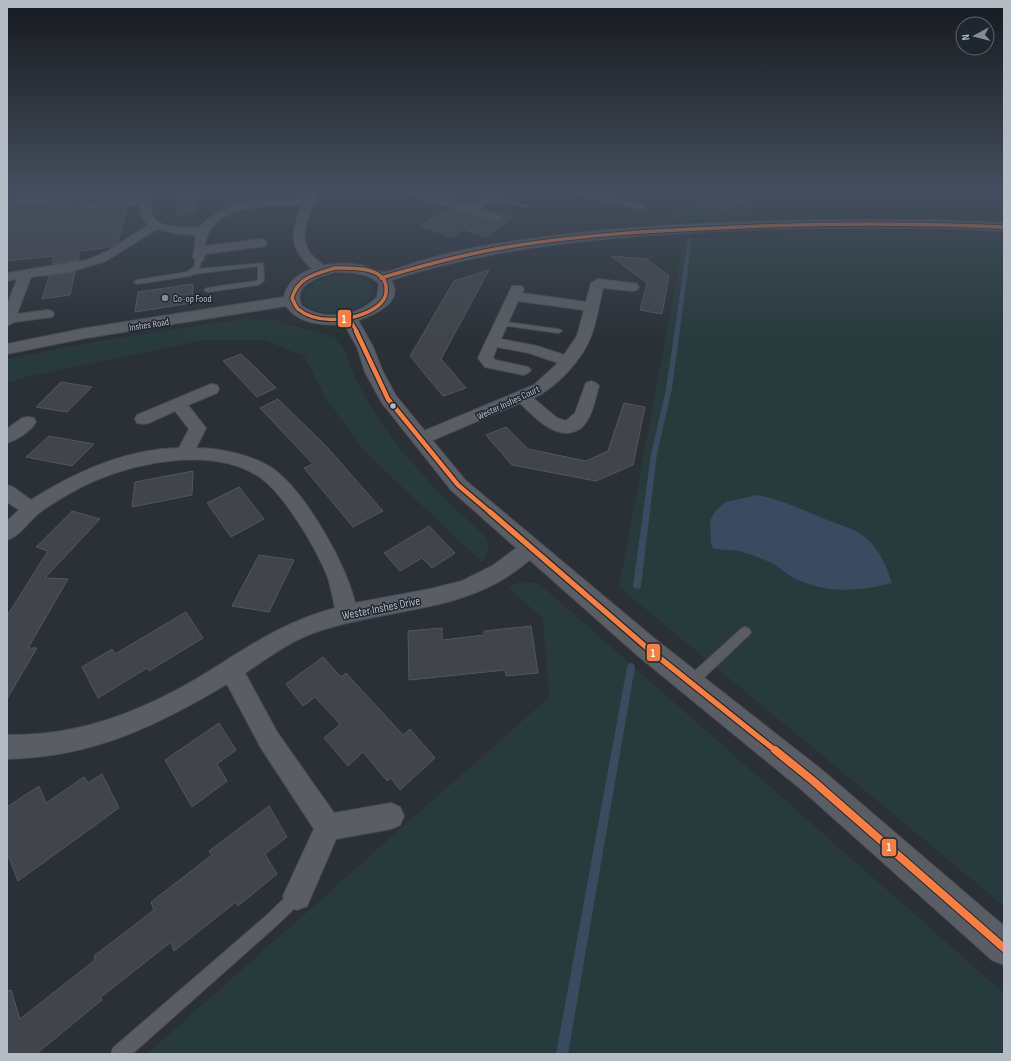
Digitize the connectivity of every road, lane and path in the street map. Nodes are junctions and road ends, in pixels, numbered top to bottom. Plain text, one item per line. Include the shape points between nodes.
1 (130, 242) edge
2 (200, 242) edge
3 (300, 242) edge
4 (546, 242) edge
5 (261, 243) dead end
6 (199, 254) junction
7 (322, 271) junction
8 (195, 272) junction
9 (26, 274) junction
10 (7, 277) edge
11 (382, 278) junction
12 (138, 282) dead end
13 (632, 287) dead end
14 (207, 290) dead end
15 (291, 301) junction
16 (590, 307) junction
17 (47, 314) dead end
18 (349, 318) junction
19 (8, 321) edge
20 (501, 323) junction
21 (558, 331) dead end
22 (492, 342) junction
23 (7, 349) edge
24 (567, 361) junction
25 (523, 370) dead end
26 (591, 386) dead end
27 (211, 388) dead end
28 (523, 397) junction
29 (178, 404) junction
30 (143, 419) dead end
31 (28, 422) dead end
32 (7, 437) edge
33 (420, 439) junction
34 (184, 454) junction
35 (7, 492) edge
36 (32, 509) junction
37 (7, 533) edge
38 (530, 548) junction
39 (347, 613) junction
40 (745, 632) dead end
41 (232, 669) junction
42 (690, 684) junction
43 (7, 747) edge
44 (391, 816) dead end
45 (328, 827) junction
46 (297, 896) joint
47 (1004, 948) edge
48 (119, 1054) edge

1 - 9 street via 96,261
2 - 6 street
3 - 7 street via 305,254
4 - 11 street via 436,260
5 - 6 street
6 - 8 lane
7 - 11 street via 362,269
7 - 15 street via 308,276 298,284 292,292
8 - 12 lane
8 - 14 lane via 261,264 261,281 258,283
9 - 10 street
9 - 19 street
11 - 18 street via 387,292 383,300 370,311
13 - 16 street, Wester Inshes Court via 598,283
15 - 18 street via 296,309 305,315 318,319
15 - 23 street, Inshes Road via 86,333
16 - 20 street via 515,292
16 - 24 street, Wester Inshes Court via 584,336
17 - 19 street
18 - 33 street via 388,400
20 - 21 lane
20 - 22 street
22 - 24 street via 532,349
22 - 25 street via 485,358 490,364
24 - 28 street, Wester Inshes Court via 560,372 540,389
26 - 28 street via 581,416 577,422 568,426 551,423
27 - 29 street
28 - 33 street, Wester Inshes Court
29 - 30 street
29 - 34 street via 198,428
31 - 32 street
33 - 38 street via 458,485
34 - 36 street via 142,459 111,468 74,483
34 - 39 street via 212,455 246,463 268,474 286,492 330,559 339,579
35 - 36 street
36 - 37 street
38 - 39 street, Wester Inshes Drive via 478,584 446,594
38 - 42 street
39 - 41 street, Wester Inshes Drive via 286,635
40 - 42 lane
41 - 43 street, Wester Inshes Drive via 160,711 121,727 74,742 26,748
41 - 45 street via 269,740
42 - 47 street via 812,780
44 - 45 street
45 - 46 street
46 - 48 lane

